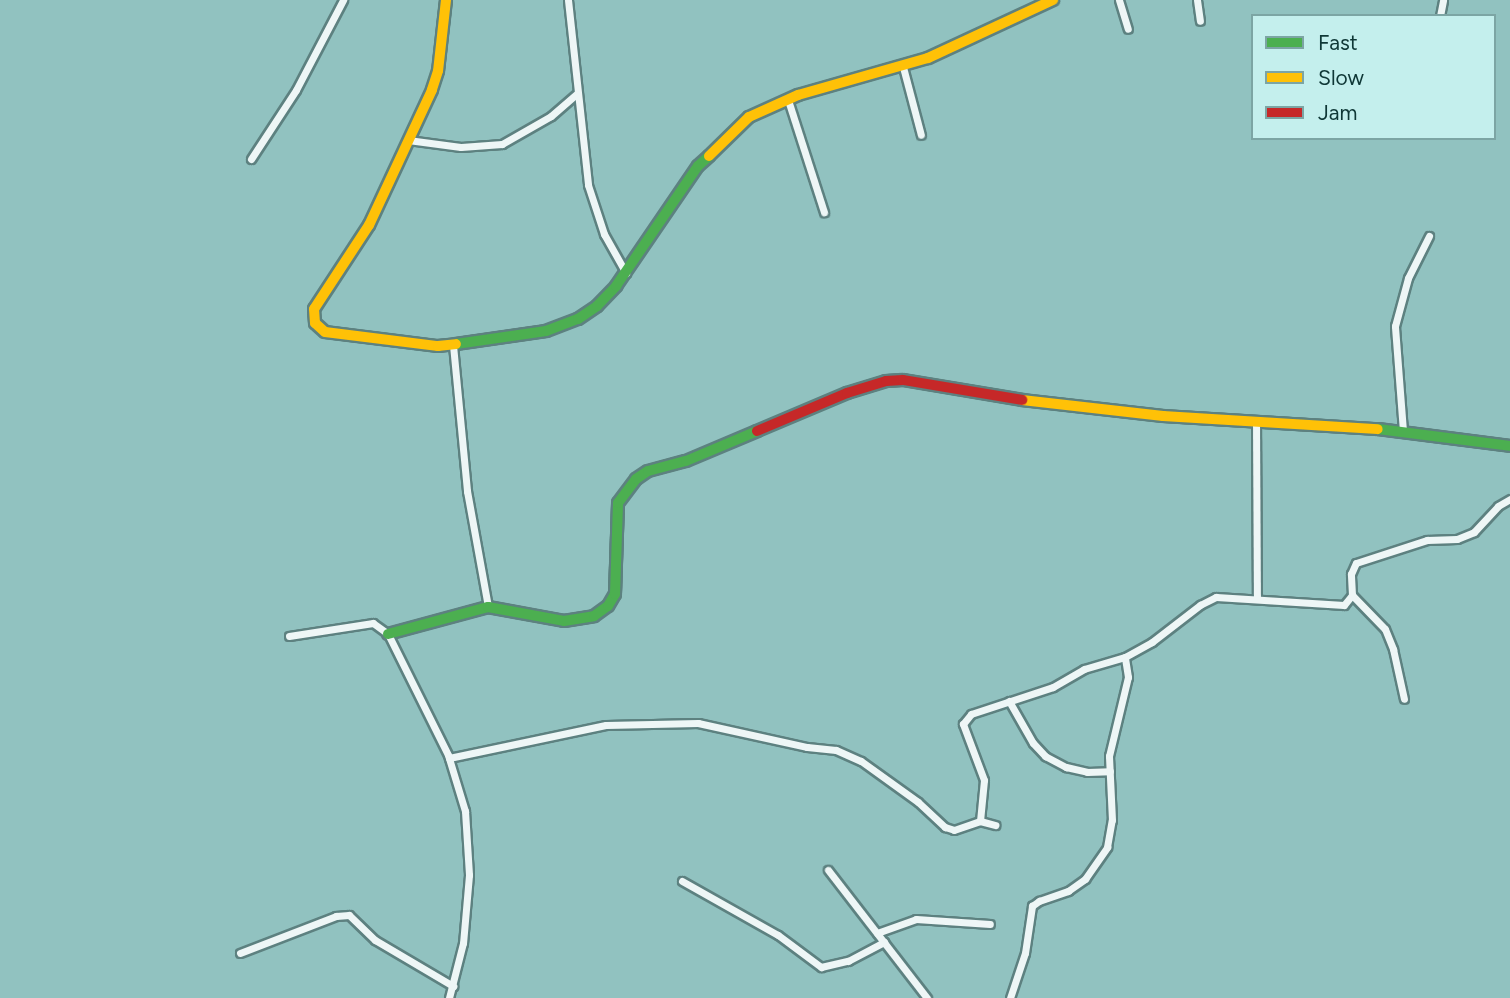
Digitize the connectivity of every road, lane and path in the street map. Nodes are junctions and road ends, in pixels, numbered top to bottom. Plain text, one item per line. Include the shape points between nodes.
1 (343, 0) edge
2 (446, 0) edge
3 (568, 0) edge
4 (1053, 0) edge
5 (1119, 0) edge
6 (1197, 0) edge
7 (1200, 21) dead end
8 (1128, 29) dead end
9 (903, 67) junction
10 (578, 93) junction
11 (788, 100) junction
12 (921, 135) dead end
13 (408, 140) junction
14 (251, 159) dead end
15 (824, 212) dead end
16 (1429, 236) dead end
17 (626, 273) junction
18 (453, 345) junction
19 (1256, 422) junction
20 (1403, 431) junction
21 (1510, 446) edge
22 (1510, 499) edge
23 (1352, 595) junction
24 (1257, 599) junction
25 (488, 607) junction
26 (388, 634) junction
27 (289, 636) dead end
28 (1125, 657) junction
29 (1404, 699) dead end
30 (1009, 701) junction
31 (449, 758) junction
32 (1110, 771) junction
33 (980, 821) junction
34 (995, 825) dead end
35 (828, 870) dead end
36 (682, 881) dead end
37 (990, 924) dead end
38 (877, 933) junction
39 (884, 942) junction
40 (240, 953) dead end
41 (453, 986) junction
42 (449, 998) edge
43 (927, 998) edge
44 (1010, 998) edge

1 - 14 street via 296,90
2 - 13 street via 436,79
3 - 10 street
4 - 9 street via 1013,22
5 - 8 street
6 - 7 street
9 - 11 street
9 - 12 street
10 - 13 street via 528,131 502,144 461,147
10 - 17 street via 588,185 604,234
11 - 15 street
11 - 17 street via 749,117 707,156
13 - 18 street via 369,225 316,305 313,318 320,330 347,336 411,345
16 - 20 street via 1408,278 1395,326
17 - 18 street via 597,306 560,327
18 - 25 street via 467,492
19 - 20 street
19 - 24 street
19 - 25 street via 1003,398 886,380 636,479 618,503 615,594 608,606 594,615 564,621
20 - 21 street
22 - 23 street via 1474,532 1457,540 1427,540 1356,563 1351,574
23 - 24 street via 1344,605 1335,606
23 - 29 street via 1385,629
24 - 28 street via 1225,596 1208,600
25 - 26 street
26 - 27 street via 373,623
26 - 31 street
28 - 30 street
28 - 32 street via 1128,677 1111,742
30 - 32 street via 1045,757 1087,772
30 - 33 street via 964,720 984,780
31 - 33 street via 606,725 698,723 836,750 861,761 946,827 954,830
31 - 41 street via 465,811 469,875 463,943
32 - 44 street via 1112,820 1107,847 1085,879 1032,906 1025,953
33 - 34 street
35 - 38 street
36 - 39 street via 778,934 821,967 848,961
37 - 38 street via 916,919
38 - 39 street
39 - 43 street
40 - 41 street via 325,919 349,915 375,940
41 - 42 street

